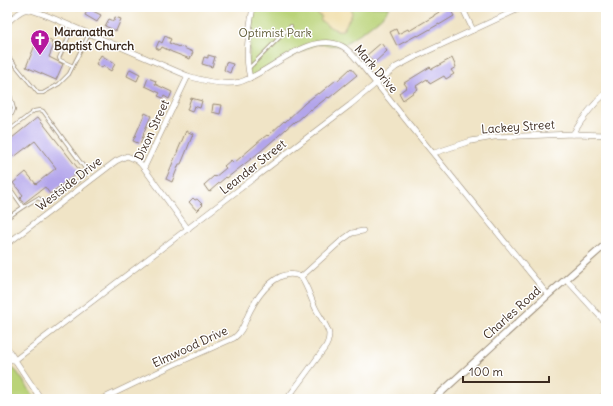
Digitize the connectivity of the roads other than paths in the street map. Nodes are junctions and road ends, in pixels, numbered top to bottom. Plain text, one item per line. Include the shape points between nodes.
1 (252, 7) edge
2 (462, 7) edge
3 (523, 7) edge
4 (7, 23) edge
5 (68, 25) junction
6 (291, 26) dead end
7 (473, 30) junction
8 (89, 34) junction
9 (7, 55) edge
10 (73, 66) junction
11 (248, 70) junction
12 (188, 76) junction
13 (250, 78) junction
14 (376, 82) junction
15 (7, 85) edge
16 (606, 94) edge
17 (7, 117) edge
18 (7, 132) edge
19 (573, 134) junction
20 (606, 135) edge
21 (434, 153) junction
22 (144, 168) junction
23 (86, 174) junction
24 (91, 180) junction
25 (7, 184) edge
26 (23, 207) junction
27 (7, 218) edge
28 (188, 229) junction
29 (363, 231) dead end
30 (7, 244) edge
31 (606, 244) edge
32 (301, 277) junction
33 (566, 279) junction
34 (548, 295) junction
35 (606, 323) edge
36 (7, 348) edge
37 (7, 358) edge
38 (16, 360) junction
39 (606, 393) edge
40 (41, 399) edge
41 (102, 399) edge
42 (287, 399) edge
43 (434, 399) edge
44 (600, 399) edge

1 - 11 street
2 - 7 street
3 - 7 street, Leander Street
4 - 5 street, Mark Drive via 19,12 29,9
5 - 8 street, Mark Drive
5 - 10 lane via 66,30 69,36 59,58
6 - 11 lane
7 - 14 street, Leander Street via 396,67
8 - 10 lane
8 - 12 street, Mark Drive
9 - 10 lane via 38,93 43,93 58,84 69,74
11 - 13 street
12 - 13 street, Mark Drive via 232,83
12 - 22 street, Dixon Street
13 - 14 street, Mark Drive via 296,52 316,44 330,43 342,46 350,52
14 - 21 street, Mark Drive
14 - 28 street, Leander Street via 350,105
15 - 17 lane via 14,109
16 - 19 street via 590,109
18 - 23 lane via 34,111 43,111 84,166
19 - 20 street, Lackey Street
19 - 21 street, Lackey Street via 481,139
21 - 34 street, Mark Drive
22 - 24 street, Westside Drive via 136,159 127,156 116,160
22 - 28 street, Dixon Street
23 - 24 lane
23 - 26 lane via 53,200 45,203 38,198
24 - 30 street, Westside Drive
25 - 26 lane
26 - 27 lane
28 - 38 street, Leander Street
29 - 32 street via 352,233 341,240
31 - 33 street, Charles Road
32 - 41 street, Elmwood Drive via 289,274 267,286 257,298 241,332 234,338
32 - 42 street via 329,337 324,349
33 - 34 street, Charles Road
33 - 35 street
34 - 43 street, Charles Road
36 - 38 street
37 - 38 street
38 - 40 street
39 - 44 street

